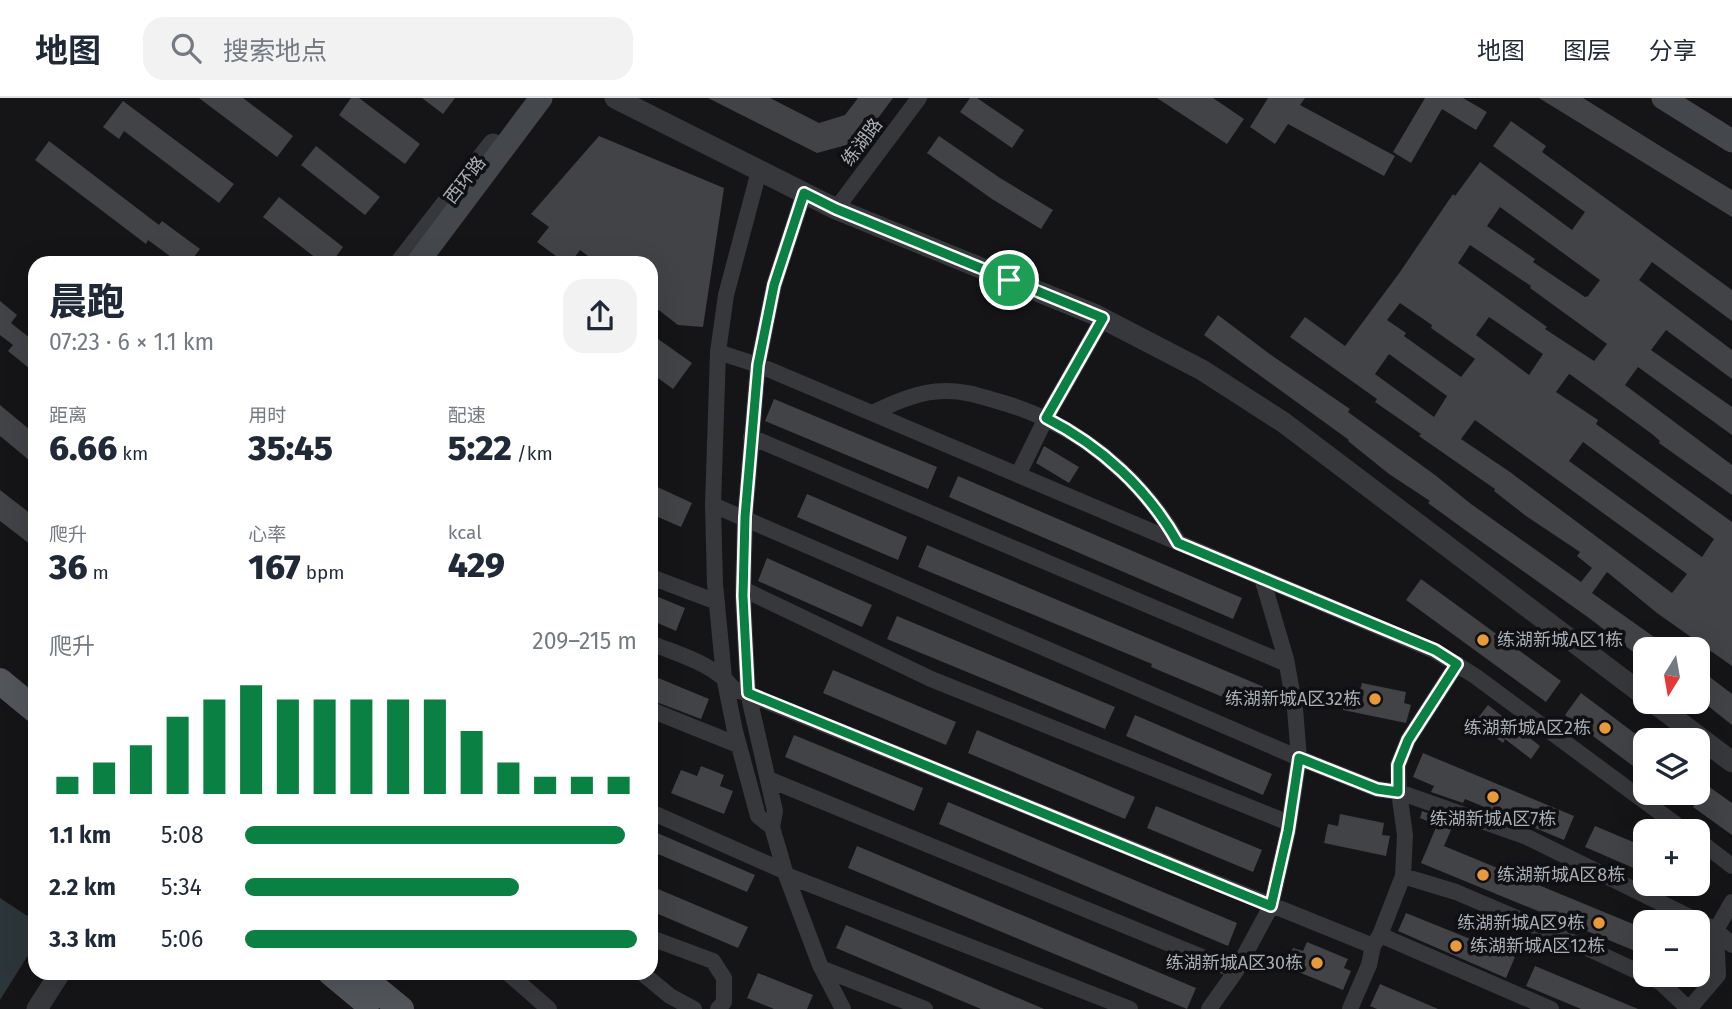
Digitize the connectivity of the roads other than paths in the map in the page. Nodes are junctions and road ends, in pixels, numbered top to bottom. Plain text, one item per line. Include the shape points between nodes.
1 (528, 98) edge
2 (541, 98) edge
3 (615, 98) edge
4 (919, 98) edge
5 (1663, 98) edge
6 (1732, 141) edge
7 (759, 171) junction
8 (804, 193) junction
9 (836, 209) junction
10 (406, 256) edge
11 (422, 256) edge
12 (1103, 318) junction
13 (718, 352) junction
14 (758, 365) junction
15 (872, 413) junction
16 (1046, 418) junction
17 (751, 438) junction
18 (1018, 475) junction
19 (713, 505) junction
20 (745, 517) junction
21 (1178, 543) junction
22 (1262, 578) junction
23 (658, 580) edge
24 (715, 584) junction
25 (743, 592) junction
26 (717, 602) junction
27 (658, 646) edge
28 (1287, 664) junction
29 (1457, 664) junction
30 (724, 677) junction
31 (0, 681) edge
32 (1633, 687) edge
33 (748, 693) junction
34 (0, 701) edge
35 (28, 704) edge
36 (658, 713) edge
37 (1669, 714) edge
38 (28, 724) edge
39 (738, 745) junction
40 (1299, 758) junction
41 (1732, 762) edge
42 (768, 779) junction
43 (1398, 792) junction
44 (658, 815) edge
45 (1669, 819) edge
46 (1289, 823) junction
47 (772, 827) junction
48 (1710, 849) edge
49 (1732, 866) edge
50 (785, 873) junction
51 (1403, 876) junction
52 (1732, 902) edge
53 (1271, 906) junction
54 (1716, 930) junction
55 (658, 940) edge
56 (1376, 941) junction
57 (1732, 945) edge
58 (822, 970) junction
59 (1236, 971) junction
60 (56, 980) edge
61 (340, 980) edge
62 (366, 980) edge
63 (516, 980) edge
64 (651, 980) edge
65 (37, 1009) edge
66 (375, 1009) edge
67 (401, 1009) edge
68 (549, 1009) edge
69 (694, 1009) edge
70 (718, 1009) edge
71 (843, 1009) edge
72 (925, 1009) edge
73 (1130, 1009) edge
74 (1209, 1009) edge
75 (1350, 1009) edge
76 (1551, 1009) edge
77 (1689, 1009) edge

1 - 10 street, 西环路
2 - 11 main road, 西环路
3 - 7 street
4 - 9 street, 练湖路
5 - 6 main road
7 - 8 street
7 - 13 street via 727,284
8 - 9 street
8 - 14 street via 774,285
9 - 12 street
12 - 16 street
12 - 32 street via 1202,370 1283,422
13 - 14 street
13 - 19 street
14 - 15 street
14 - 17 street
15 - 16 street via 896,401 945,391 993,400
15 - 18 street
16 - 18 street
16 - 21 street via 1124,471
17 - 20 street
17 - 28 street
18 - 21 street
19 - 20 street
19 - 24 street
20 - 25 street
20 - 40 street
21 - 22 street
22 - 28 street
22 - 29 street via 1435,650
23 - 26 street
24 - 25 street
24 - 26 street
25 - 33 street
25 - 46 street via 931,679
26 - 30 street
27 - 30 street
28 - 40 street
29 - 43 street via 1408,740 1398,765
29 - 45 street
30 - 33 street via 733,688
30 - 39 street
31 - 35 main road
33 - 42 street
33 - 53 street
34 - 38 main road
36 - 39 street
37 - 41 street
39 - 47 street via 758,816
40 - 43 street via 1377,789
40 - 46 street
42 - 47 street via 775,811
42 - 59 street
43 - 51 street via 1405,835
43 - 54 street via 1527,838
44 - 50 street
46 - 53 street
47 - 50 street
48 - 49 street
50 - 58 street
50 - 73 street
51 - 56 street
51 - 77 street via 1456,892 1598,953 1660,982
52 - 54 street
53 - 56 street
53 - 59 street
54 - 57 street
54 - 77 street via 1718,975
55 - 70 street via 713,961 724,978 724,1002
56 - 75 street
56 - 76 street
58 - 71 street
58 - 72 street
59 - 74 street
60 - 65 street
61 - 66 main road
62 - 67 main road
63 - 68 street
64 - 69 street

